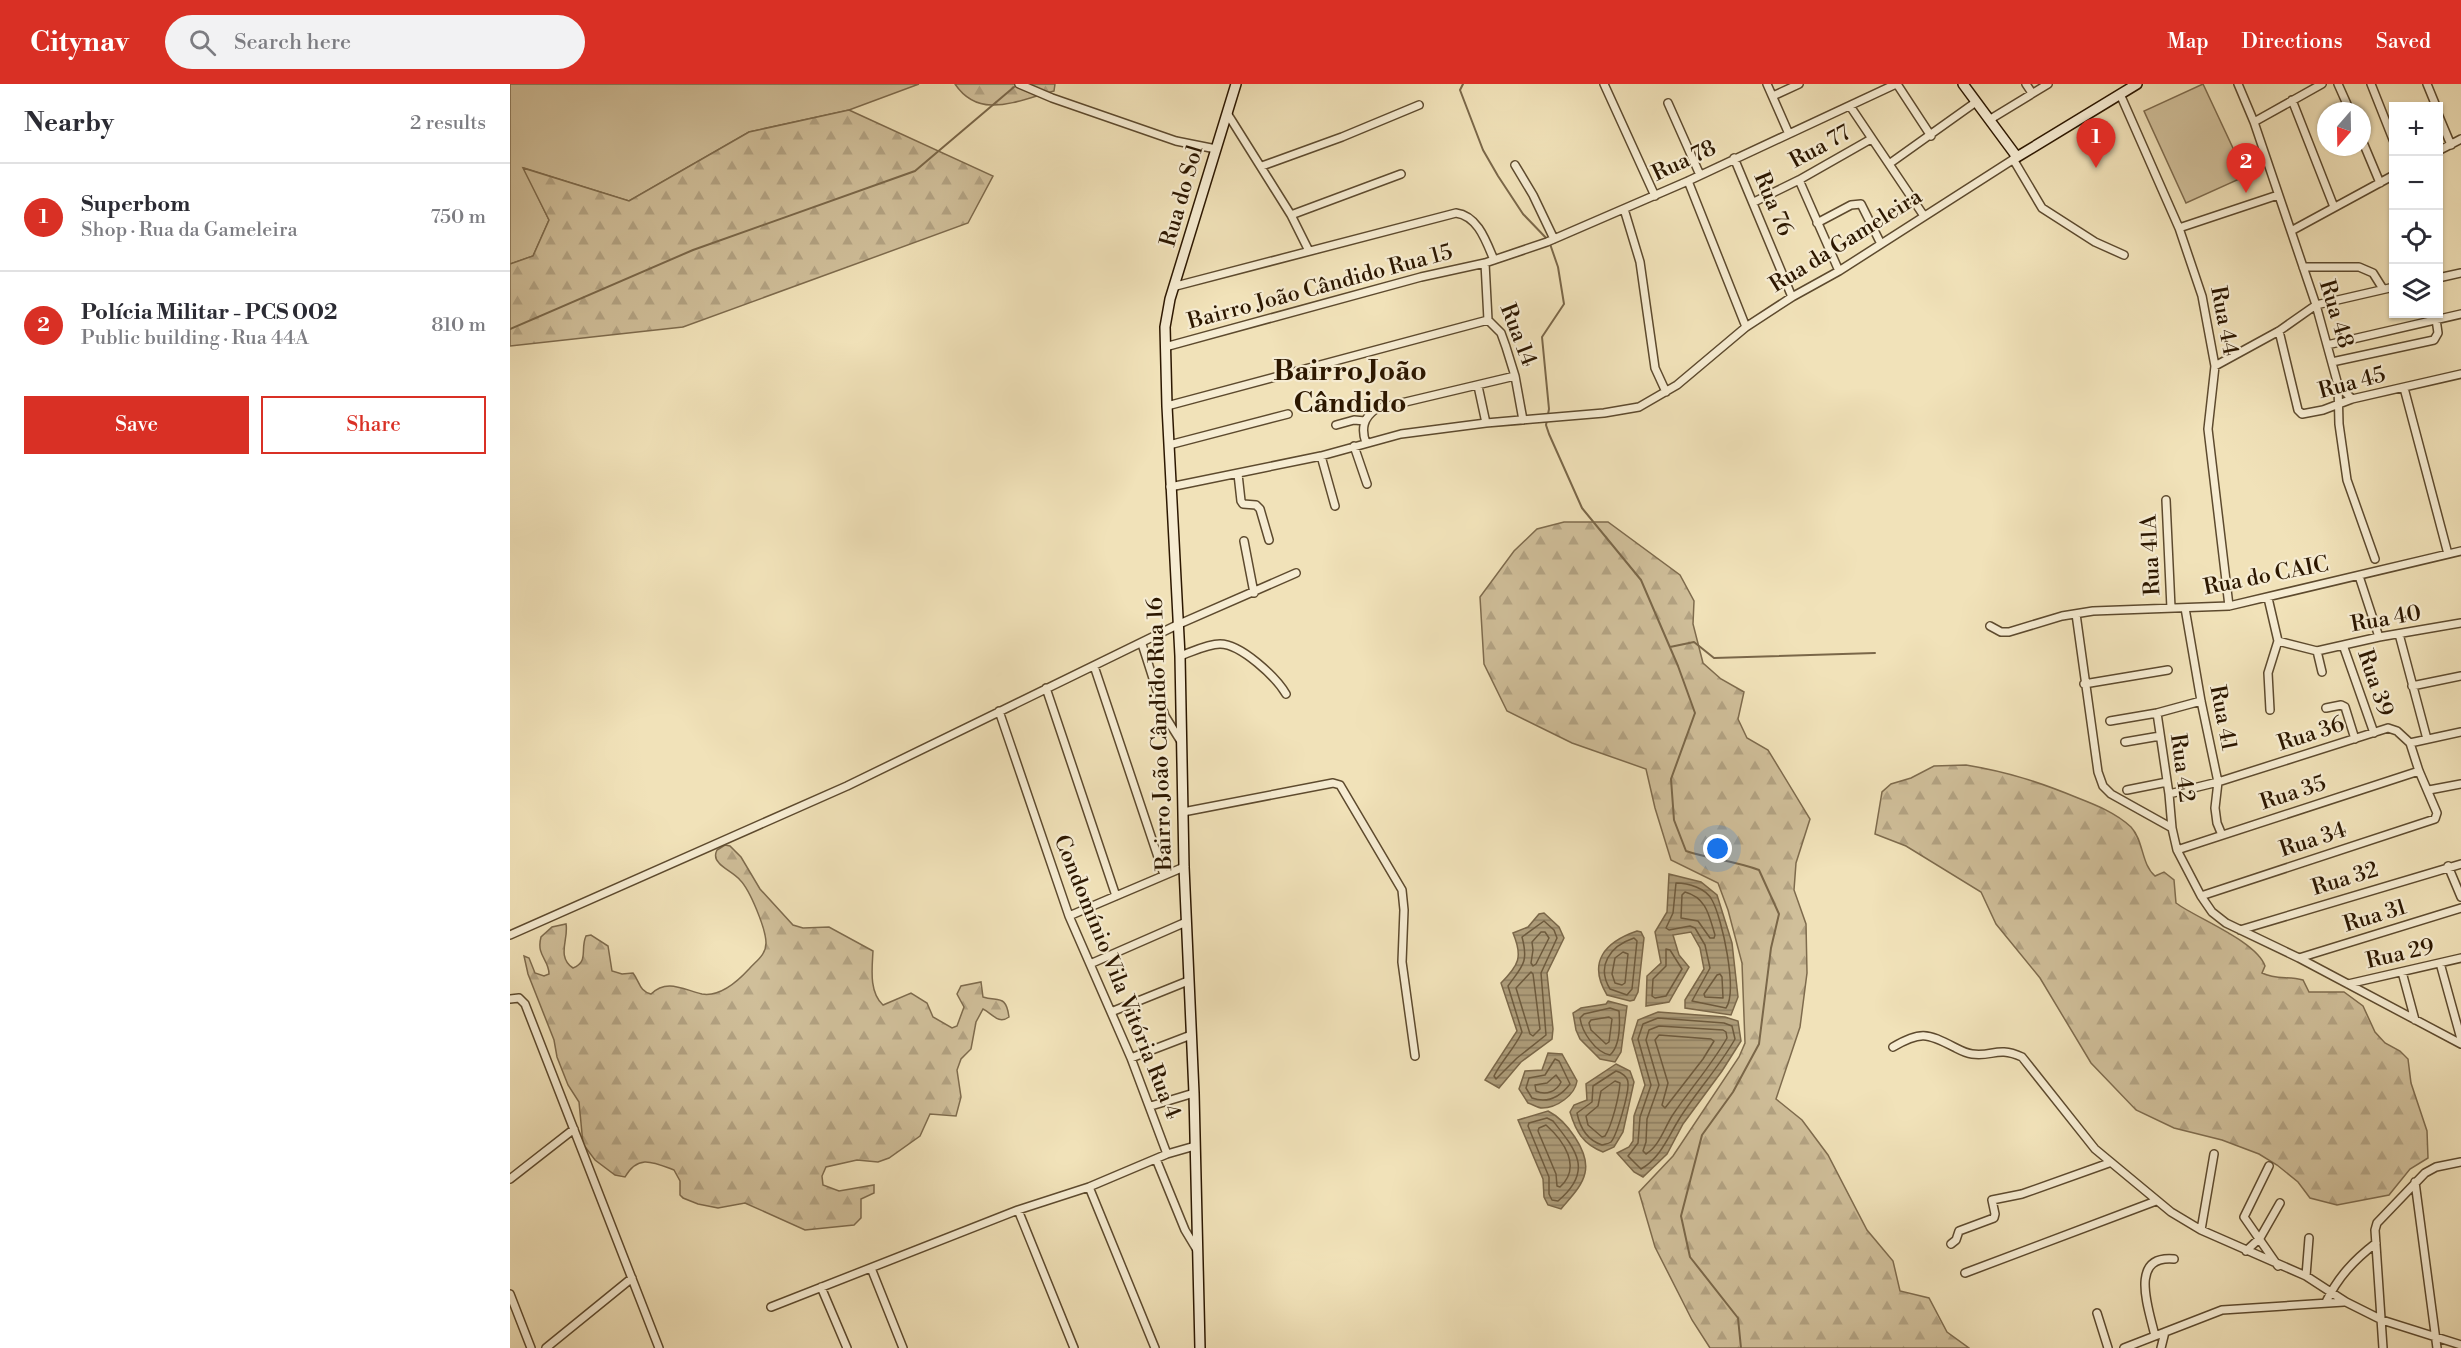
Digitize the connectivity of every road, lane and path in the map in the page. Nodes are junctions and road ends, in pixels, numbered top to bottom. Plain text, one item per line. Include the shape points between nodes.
1 (1019, 84) edge
2 (1236, 84) edge
3 (1604, 84) edge
4 (1767, 84) edge
5 (1799, 84) edge
6 (1896, 84) edge
7 (1963, 84) edge
8 (2026, 84) edge
9 (2048, 84) edge
10 (2137, 84) edge
11 (2238, 84) edge
12 (2322, 84) edge
13 (2338, 84) edge
14 (2371, 84) edge
15 (2427, 84) edge
16 (2032, 93) junction
17 (2120, 94) junction
18 (1773, 96) junction
19 (2292, 100) junction
20 (1976, 102) junction
21 (2346, 102) edge
22 (2434, 102) edge
23 (1668, 103) dead end
24 (1419, 105) dead end
25 (1850, 106) junction
26 (1227, 113) junction
27 (1989, 120) junction
28 (2254, 122) junction
29 (2443, 124) edge
30 (2389, 129) edge
31 (1789, 134) junction
32 (1931, 136) junction
33 (1871, 139) junction
34 (2461, 139) edge
35 (2451, 145) junction
36 (1216, 149) junction
37 (2443, 149) edge
38 (2369, 156) edge
39 (1734, 158) junction
40 (2015, 158) junction
41 (1890, 164) junction
42 (1515, 165) dead end
43 (1262, 166) junction
44 (1401, 174) dead end
45 (1700, 175) junction
46 (2389, 178) edge
47 (1799, 180) junction
48 (1688, 181) junction
49 (2380, 183) junction
50 (1655, 195) junction
51 (2278, 195) junction
52 (1754, 202) junction
53 (2334, 207) junction
54 (1624, 209) junction
55 (1291, 215) junction
56 (1924, 216) junction
57 (1817, 223) junction
58 (2179, 228) junction
59 (2291, 231) junction
60 (1554, 239) junction
61 (1881, 244) junction
62 (1309, 251) junction
63 (2124, 255) dead end
64 (1494, 260) junction
65 (1485, 263) junction
66 (2303, 267) junction
67 (1839, 271) junction
68 (2461, 273) edge
69 (2443, 277) edge
70 (1176, 286) junction
71 (2389, 288) edge
72 (2383, 289) junction
73 (1792, 297) junction
74 (2316, 305) junction
75 (2461, 314) edge
76 (2436, 319) junction
77 (1166, 320) joint
78 (1488, 320) junction
79 (1746, 327) junction
80 (2279, 331) junction
81 (2327, 345) junction
82 (1166, 347) junction
83 (2332, 362) junction
84 (2215, 366) junction
85 (2461, 374) edge
86 (1515, 376) junction
87 (2338, 385) junction
88 (1478, 386) junction
89 (2403, 388) junction
90 (1666, 392) junction
91 (2352, 399) junction
92 (2338, 405) junction
93 (1167, 406) junction
94 (1288, 414) dead end
95 (1523, 420) junction
96 (1365, 421) junction
97 (1486, 423) junction
98 (1336, 425) dead end
99 (1366, 443) junction
100 (1169, 445) junction
101 (1354, 446) junction
102 (1321, 456) junction
103 (1238, 474) junction
104 (1367, 484) dead end
105 (1170, 487) junction
106 (2166, 500) dead end
107 (1335, 506) dead end
108 (1269, 540) dead end
109 (1245, 541) dead end
110 (2461, 551) edge
111 (2448, 554) junction
112 (2375, 560) dead end
113 (1296, 573) dead end
114 (2359, 576) junction
115 (1254, 592) junction
116 (2268, 598) junction
117 (2229, 606) junction
118 (2171, 608) junction
119 (2185, 608) junction
120 (2076, 614) junction
121 (2461, 623) edge
122 (1177, 625) junction
123 (1990, 626) dead end
124 (2399, 634) junction
125 (2379, 637) junction
126 (2278, 641) junction
127 (1142, 644) junction
128 (2343, 645) junction
129 (2317, 651) junction
130 (1180, 656) junction
131 (1094, 666) junction
132 (2168, 670) dead end
133 (2322, 672) dead end
134 (2461, 676) edge
135 (2084, 684) junction
136 (2412, 686) junction
137 (1046, 688) junction
138 (1286, 694) dead end
139 (2201, 701) junction
140 (2326, 708) dead end
141 (2270, 710) dead end
142 (999, 711) junction
143 (2157, 713) junction
144 (2110, 721) dead end
145 (2461, 732) edge
146 (2374, 733) junction
147 (2160, 735) junction
148 (2355, 739) junction
149 (2427, 739) junction
150 (1180, 740) junction
151 (2126, 742) dead end
152 (2410, 743) junction
153 (2419, 771) junction
154 (2167, 782) junction
155 (2218, 782) junction
156 (2461, 784) edge
157 (2127, 790) dead end
158 (2429, 790) junction
159 (2169, 794) junction
160 (1183, 812) junction
161 (2172, 828) junction
162 (2222, 835) junction
163 (2177, 850) junction
164 (2461, 864) edge
165 (2448, 866) junction
166 (1184, 867) junction
167 (1164, 875) junction
168 (1116, 896) junction
169 (2201, 896) junction
170 (2461, 897) edge
171 (2461, 908) edge
172 (1069, 916) junction
173 (1186, 922) junction
174 (2240, 930) junction
175 (510, 934) edge
176 (2299, 958) junction
177 (2461, 958) edge
178 (2440, 963) junction
179 (1090, 964) junction
180 (2402, 972) junction
181 (1188, 981) junction
182 (2348, 984) junction
183 (510, 999) edge
184 (2461, 1007) edge
185 (2453, 1009) junction
186 (1111, 1012) junction
187 (2415, 1020) junction
188 (1191, 1035) junction
189 (2461, 1039) edge
190 (2461, 1044) edge
191 (1893, 1047) dead end
192 (1415, 1056) dead end
193 (1131, 1058) junction
194 (1194, 1093) junction
195 (1151, 1106) junction
196 (574, 1129) junction
197 (1195, 1146) junction
198 (1167, 1154) junction
199 (2214, 1154) dead end
200 (1156, 1158) junction
201 (2109, 1162) junction
202 (2461, 1162) edge
203 (2268, 1166) dead end
204 (510, 1179) edge
205 (2415, 1182) junction
206 (1089, 1187) junction
207 (2156, 1201) junction
208 (2280, 1203) dead end
209 (1018, 1210) junction
210 (2201, 1230) junction
211 (2260, 1238) junction
212 (2309, 1238) dead end
213 (2376, 1243) junction
214 (1951, 1244) dead end
215 (1197, 1250) junction
216 (2246, 1251) junction
217 (2174, 1259) dead end
218 (2278, 1266) junction
219 (871, 1268) junction
220 (1965, 1274) dead end
221 (2306, 1276) junction
222 (632, 1278) junction
223 (821, 1287) junction
224 (2331, 1292) junction
225 (510, 1294) edge
226 (2326, 1302) junction
227 (2346, 1302) junction
228 (771, 1307) dead end
229 (2097, 1313) dead end
230 (2382, 1320) junction
231 (2165, 1332) junction
232 (2155, 1336) junction
233 (2436, 1338) junction
234 (2461, 1345) edge
235 (531, 1348) edge
236 (546, 1348) edge
237 (658, 1348) edge
238 (847, 1348) edge
239 (903, 1348) edge
240 (1074, 1348) edge
241 (1155, 1348) edge
242 (1200, 1348) edge
243 (2109, 1348) edge
244 (2124, 1348) edge
245 (2161, 1348) edge
246 (2382, 1348) edge
247 (2437, 1348) edge

1 - 36 street via 1176,141
2 - 26 street, Rua do Sol
3 - 50 street
4 - 18 street
5 - 18 street
6 - 25 street, Rua 78
6 - 32 street
7 - 20 street
8 - 16 street
9 - 16 street
10 - 17 street, Rua da Gameleira
11 - 28 street, Rua 48
12 - 19 street
13 - 21 street
14 - 30 street
15 - 22 street
16 - 27 street
17 - 40 street, Rua da Gameleira
17 - 58 street, Rua 44
18 - 31 street
19 - 28 street
19 - 53 street
20 - 27 street
20 - 32 street
23 - 45 street
24 - 43 street
25 - 31 street, Rua 78
25 - 33 street
26 - 36 street, Rua do Sol
26 - 43 street
27 - 40 street
28 - 51 street, Rua 48
29 - 35 street
31 - 39 street, Rua 78
32 - 41 street
33 - 41 street
33 - 47 street, Rua 77
34 - 35 street
35 - 37 street
36 - 70 street, Rua do Sol
38 - 49 street
39 - 45 street, Rua 78
39 - 52 street, Rua 76
40 - 56 street, Rua da Gameleira
40 - 63 street via 2042,208 2095,242
41 - 56 street
42 - 60 street
43 - 55 street
44 - 55 street
45 - 48 street, Rua 78
46 - 49 street
47 - 52 street, Rua 77
47 - 57 street
48 - 50 street, Rua 78
48 - 79 street
49 - 53 street
50 - 54 street, Rua 78
51 - 58 street
51 - 59 street, Rua 48
52 - 73 street, Rua 76
53 - 59 street
54 - 60 street, Rua 78
54 - 90 street via 1640,262 1655,368
55 - 62 street
56 - 61 street, Rua da Gameleira
57 - 61 street via 1856,204 1864,206
57 - 67 street
58 - 84 street, Rua 44 via 2202,296
59 - 66 street, Rua 48
60 - 64 street, Rua 78
61 - 67 street, Rua da Gameleira
62 - 64 street via 1456,213 1474,222
62 - 70 street
64 - 65 street, Rua 78
65 - 78 street, Rua 14
65 - 82 street, Bairro João Cândido Rua 15
66 - 72 street via 2359,267 2373,273
66 - 74 street, Rua 48
67 - 73 street, Rua da Gameleira
68 - 69 street
70 - 77 street, Rua do Sol
71 - 72 street
72 - 74 street
73 - 79 street, Rua da Gameleira
74 - 80 street
74 - 81 street, Rua 48
75 - 76 street
76 - 81 street
76 - 83 street via 2438,333 2434,340
77 - 82 street, Bairro João Cândido Rua 16
78 - 86 street, Rua 14 via 1501,333
78 - 93 street
79 - 90 street, Rua da Gameleira
80 - 84 street
80 - 92 street, Rua 45 via 2300,413
81 - 83 street, Rua 48
82 - 93 street, Bairro João Cândido Rua 16
83 - 87 street, Rua 48
84 - 117 street, Rua 44 via 2208,429
85 - 89 street, Rua 45
86 - 88 street
86 - 95 street, Rua 14
87 - 91 street
87 - 92 street, Rua 48
88 - 96 street via 1388,405 1376,409
88 - 97 street
89 - 91 street, Rua 45
89 - 111 street
90 - 95 street, Rua da Gameleira via 1631,410
91 - 92 street, Rua 45
92 - 112 street, Rua 48 via 2348,480
93 - 100 street, Bairro João Cândido Rua 16
94 - 100 street
95 - 97 street, Rua da Gameleira
96 - 98 street
96 - 99 street
97 - 99 street, Rua da Gameleira via 1401,434
99 - 101 street, Rua da Gameleira
100 - 105 street, Bairro João Cândido Rua 16
101 - 102 street, Rua da Gameleira
101 - 104 street
102 - 103 street, Rua da Gameleira
102 - 107 street
103 - 105 street, Rua da Gameleira
103 - 108 street via 1241,501 1260,509
105 - 122 street, Bairro João Cândido Rua 16
106 - 118 street, Rua 41A
109 - 115 street
110 - 111 street, Rua do CAIC
111 - 114 street, Rua do CAIC
113 - 115 street
114 - 116 street, Rua do CAIC
114 - 125 street
115 - 122 street
116 - 117 street, Rua do CAIC
116 - 126 street
117 - 119 street, Rua do CAIC
118 - 119 street, Rua do CAIC
118 - 120 street, Rua do CAIC
119 - 139 street, Rua 41
120 - 123 street via 2009,632
120 - 135 street
121 - 124 street, Rua 40
122 - 127 street
122 - 130 street, Bairro João Cândido Rua 16
124 - 125 street, Rua 40
124 - 136 street
125 - 128 street, Rua 40
126 - 129 street, Rua 40
126 - 141 street via 2268,674
127 - 131 street
127 - 150 street via 1165,716
128 - 129 street, Rua 40
128 - 146 street, Rua 39
129 - 133 street
130 - 138 street via 1217,644 1228,645 1271,673
130 - 150 street, Bairro João Cândido Rua 16
131 - 137 street
131 - 167 street
132 - 135 street
134 - 136 street
135 - 161 street via 2103,786
136 - 149 street
137 - 142 street
137 - 168 street
139 - 143 street
139 - 155 street, Rua 41
140 - 148 street via 2345,707
142 - 172 street, Condomínio Vila Vitória Rua 4
142 - 175 street via 847,786
143 - 144 street
143 - 147 street, Rua 42
145 - 149 street
146 - 148 street, Rua 36
146 - 152 street, Rua 36 via 2393,729
147 - 151 street
147 - 154 street, Rua 42
148 - 155 street, Rua 36
149 - 152 street
150 - 160 street, Bairro João Cândido Rua 16
152 - 153 street
153 - 158 street
153 - 162 street, Rua 35
154 - 157 street
154 - 159 street, Rua 42
155 - 159 street, Rua 36
155 - 162 street, Rua 41 via 2215,808
156 - 158 street
158 - 169 street, Rua 34 via 2438,813 2435,819
159 - 161 street, Rua 42
160 - 166 street, Bairro João Cândido Rua 16
160 - 192 street via 1333,783 1340,785 1402,890 1402,962
161 - 163 street, Rua 42
162 - 163 street, Rua 35
163 - 169 street, Rua 42
164 - 165 street, Rua 32
165 - 170 street
165 - 174 street, Rua 32
166 - 167 street
166 - 173 street, Bairro João Cândido Rua 16
167 - 168 street
168 - 172 street
169 - 174 street, Rua 42 via 2212,912
171 - 176 street, Rua 31
172 - 179 street, Condomínio Vila Vitória Rua 4
173 - 179 street
173 - 181 street, Bairro João Cândido Rua 16
174 - 176 street, Rua 42
176 - 182 street, Rua 42
177 - 178 street, Rua 29
178 - 180 street, Rua 29
178 - 185 street
179 - 186 street, Condomínio Vila Vitória Rua 4
180 - 182 street, Rua 29
180 - 187 street
181 - 186 street
181 - 188 street, Bairro João Cândido Rua 16
182 - 187 street, Rua 42
183 - 196 street via 519,998 525,1004
184 - 185 street
185 - 189 street
186 - 193 street, Condomínio Vila Vitória Rua 4
187 - 190 street, Rua 42
188 - 193 street
188 - 194 street, Bairro João Cândido Rua 16
191 - 201 street via 1920,1035 1932,1036 1967,1054 2008,1050 2022,1057
193 - 195 street, Condomínio Vila Vitória Rua 4
194 - 195 street
194 - 197 street, Bairro João Cândido Rua 16
195 - 198 street, Condomínio Vila Vitória Rua 4
196 - 204 street
196 - 222 street
197 - 198 street
197 - 215 street, Bairro João Cândido Rua 16
198 - 200 street
199 - 210 street
200 - 206 street
200 - 215 street
201 - 207 street
201 - 214 street via 2022,1194 1992,1200 1994,1218 1959,1231
202 - 205 street via 2436,1167
203 - 211 street via 2244,1217
205 - 213 street via 2377,1223
205 - 233 street
206 - 209 street
206 - 241 street
207 - 210 street
207 - 220 street
208 - 211 street
209 - 219 street
209 - 240 street
210 - 216 street
211 - 216 street
211 - 218 street
212 - 221 street
213 - 224 street via 2349,1266
213 - 230 street
215 - 242 street, Bairro João Cândido Rua 16
216 - 218 street
217 - 232 street via 2152,1262 2147,1271 2144,1287
218 - 221 street
219 - 223 street
219 - 239 street
221 - 224 street
222 - 236 street
222 - 237 street
223 - 228 street
223 - 238 street
224 - 226 street
224 - 227 street
225 - 235 street
226 - 227 street
226 - 231 street via 2222,1310
227 - 230 street
229 - 243 street
230 - 233 street
230 - 246 street
231 - 232 street
231 - 245 street
232 - 244 street
233 - 234 street
233 - 247 street

